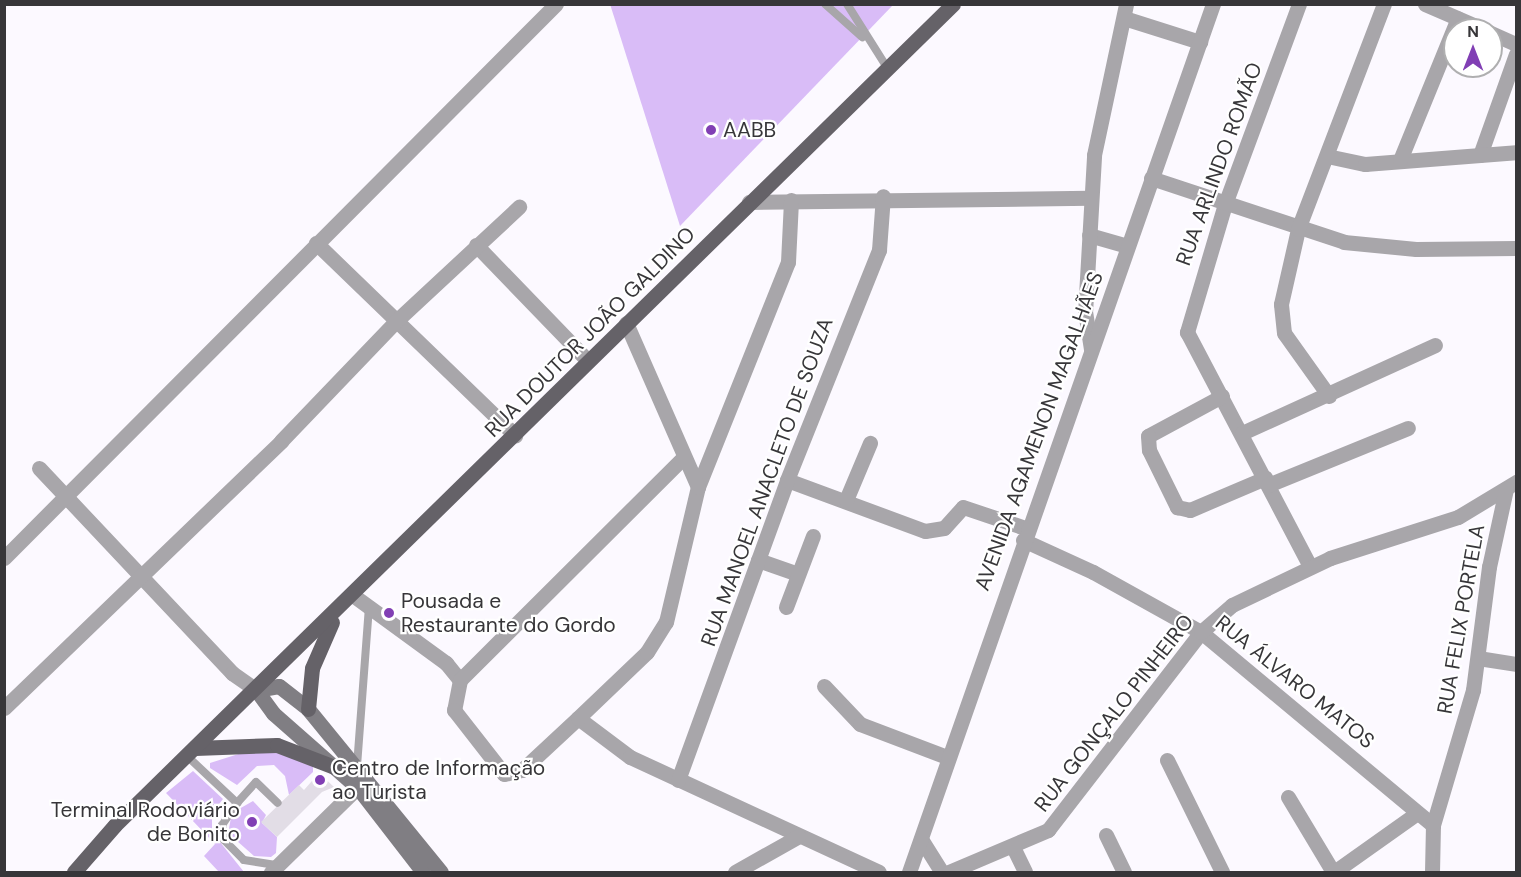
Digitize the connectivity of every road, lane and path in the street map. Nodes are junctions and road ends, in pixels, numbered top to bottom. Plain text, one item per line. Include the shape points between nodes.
1 (556, 4) edge
2 (825, 4) edge
3 (847, 4) edge
4 (953, 4) edge
5 (1213, 4) edge
6 (1299, 4) edge
7 (1384, 4) edge
8 (1425, 4) edge
9 (1125, 11) edge
10 (1458, 18) edge
11 (863, 38) junction
12 (1200, 42) junction
13 (1516, 54) edge
14 (1443, 55) edge
15 (888, 70) junction
16 (1516, 152) edge
17 (1480, 155) junction
18 (1327, 156) junction
19 (1400, 160) junction
20 (1151, 178) junction
21 (883, 196) junction
22 (1090, 198) junction
23 (791, 200) junction
24 (748, 202) junction
25 (1225, 204) junction
26 (519, 207) dead end
27 (1298, 229) junction
28 (1089, 235) junction
29 (316, 243) junction
30 (476, 245) junction
31 (1127, 246) junction
32 (1516, 248) edge
33 (394, 322) junction
34 (626, 323) junction
35 (1435, 345) dead end
36 (1091, 349) junction
37 (588, 362) junction
38 (1222, 396) junction
39 (1329, 396) junction
40 (1408, 428) dead end
41 (1242, 432) junction
42 (515, 435) junction
43 (870, 443) dead end
44 (684, 457) junction
45 (39, 468) dead end
46 (788, 480) junction
47 (1266, 482) junction
48 (1511, 486) edge
49 (698, 487) junction
50 (67, 496) junction
51 (846, 500) junction
52 (1025, 535) junction
53 (813, 536) dead end
54 (4, 558) edge
55 (758, 560) junction
56 (1310, 566) junction
57 (798, 574) junction
58 (142, 575) junction
59 (354, 596) junction
60 (369, 607) junction
61 (786, 607) dead end
62 (337, 611) junction
63 (1201, 632) junction
64 (1478, 658) junction
65 (1516, 664) edge
66 (460, 680) junction
67 (824, 686) dead end
68 (256, 690) junction
69 (4, 708) edge
70 (308, 709) junction
71 (578, 718) junction
72 (191, 752) junction
73 (947, 757) junction
74 (1167, 760) dead end
75 (357, 766) junction
76 (340, 769) junction
77 (678, 780) junction
78 (363, 783) junction
79 (1288, 797) dead end
80 (237, 803) junction
81 (278, 803) dead end
82 (1416, 814) junction
83 (1433, 825) junction
84 (1106, 835) dead end
85 (799, 836) junction
86 (921, 839) junction
87 (1014, 849) junction
88 (275, 868) edge
89 (433, 871) edge
90 (74, 873) edge
91 (735, 873) edge
92 (879, 873) edge
93 (909, 873) edge
94 (942, 873) edge
95 (949, 873) edge
96 (1025, 873) edge
97 (1124, 873) edge
98 (1222, 873) edge
99 (1333, 873) edge
100 (1431, 873) edge

1 - 29 street
2 - 11 lane
3 - 11 lane
4 - 15 main road, RUA DOUTOR JOÃO GALDINO
5 - 12 street, AVENIDA AGAMENON MAGALHÃES
6 - 25 street, RUA ARLINDO ROMÃO
7 - 18 street
8 - 10 street
9 - 12 street
9 - 22 street via 1100,121
11 - 15 lane
12 - 20 street, AVENIDA AGAMENON MAGALHÃES
13 - 17 street
14 - 19 street
15 - 24 main road, RUA DOUTOR JOÃO GALDINO
16 - 17 street
17 - 19 street
18 - 19 street via 1365,164
18 - 27 street
20 - 25 street
20 - 31 street, AVENIDA AGAMENON MAGALHÃES
21 - 22 street
21 - 23 street
21 - 46 street, RUA MANOEL ANACLETO DE SOUZA via 879,250
22 - 28 street
23 - 24 street
23 - 49 street via 788,262
24 - 34 main road, RUA DOUTOR JOÃO GALDINO
25 - 27 street
25 - 38 street, RUA ARLINDO ROMÃO via 1188,316 1190,339
26 - 30 street
27 - 32 street via 1372,247
27 - 39 street via 1279,321
28 - 31 street
28 - 36 street via 1085,313
29 - 33 street
29 - 50 street
30 - 33 street
30 - 37 street
31 - 36 street, AVENIDA AGAMENON MAGALHÃES
33 - 42 street
33 - 58 street
34 - 37 main road, RUA DOUTOR JOÃO GALDINO
34 - 44 street
35 - 39 street
36 - 52 street, AVENIDA AGAMENON MAGALHÃES
37 - 42 main road, RUA DOUTOR JOÃO GALDINO
38 - 41 street
38 - 47 street via 1148,436 1149,450 1177,507 1190,510
39 - 41 street
40 - 47 street
41 - 47 street
42 - 59 main road, RUA DOUTOR JOÃO GALDINO
43 - 51 street
44 - 49 street
44 - 66 street
45 - 50 street
46 - 51 street
46 - 55 street, RUA MANOEL ANACLETO DE SOUZA
47 - 56 street
48 - 56 street, RUA GONÇALO PINHEIRO via 1458,517
48 - 64 street, RUA FELIX PORTELA via 1489,567
49 - 71 street via 666,622 647,652
50 - 54 street
50 - 58 street
51 - 52 street, RUA ÁLVARO MATOS via 933,532 963,507
52 - 63 street, RUA ÁLVARO MATOS
52 - 73 street, AVENIDA AGAMENON MAGALHÃES
53 - 57 street
55 - 57 street
55 - 77 street, RUA MANOEL ANACLETO DE SOUZA
56 - 63 street, RUA GONÇALO PINHEIRO via 1232,605
57 - 61 street
58 - 68 street via 232,673
58 - 69 street
59 - 60 street
59 - 62 main road, RUA DOUTOR JOÃO GALDINO
60 - 66 street via 432,648
60 - 75 lane
62 - 68 main road, RUA DOUTOR JOÃO GALDINO
62 - 70 main road via 312,668
63 - 82 street, RUA ÁLVARO MATOS
63 - 87 street, RUA GONÇALO PINHEIRO via 1060,818
64 - 65 street
64 - 83 street, RUA FELIX PORTELA
66 - 71 street via 454,710 498,770 510,775 530,763
67 - 73 street via 860,724
68 - 70 street via 279,686
68 - 72 main road, RUA DOUTOR JOÃO GALDINO
68 - 76 street via 273,713
70 - 75 street
71 - 77 street via 630,758
72 - 76 main road via 277,745
72 - 80 lane
72 - 90 main road, RUA DOUTOR JOÃO GALDINO
73 - 86 street, AVENIDA AGAMENON MAGALHÃES
74 - 98 street
75 - 78 street
76 - 78 street
77 - 85 street
78 - 88 street
78 - 89 street
79 - 99 street
80 - 81 lane via 256,782
80 - 88 lane via 222,825 229,847 254,864
82 - 83 street, RUA ÁLVARO MATOS
82 - 99 street
83 - 100 street
84 - 97 street
85 - 91 street
85 - 92 street
86 - 93 street, AVENIDA AGAMENON MAGALHÃES
86 - 94 street
87 - 95 street, RUA GONÇALO PINHEIRO
87 - 96 street

